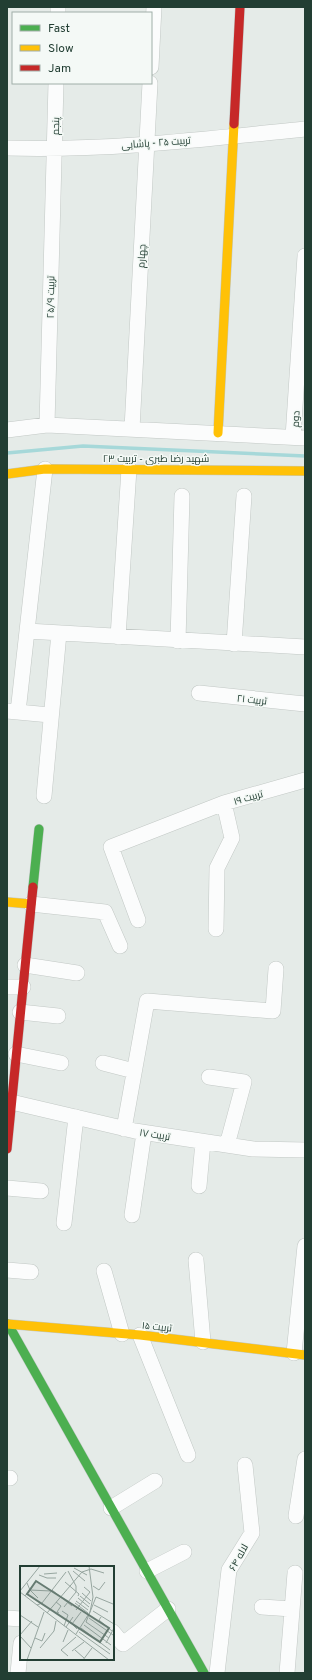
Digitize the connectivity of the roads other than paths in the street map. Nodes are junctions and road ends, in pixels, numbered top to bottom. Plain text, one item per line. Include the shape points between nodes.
1 (154, 7) edge
2 (240, 7) edge
3 (152, 46) edge
4 (56, 84) edge
5 (150, 84) edge
6 (305, 129) edge
7 (233, 136) junction
8 (147, 144) junction
9 (7, 148) edge
10 (54, 149) junction
11 (54, 169) joint
12 (305, 256) edge
13 (47, 425) junction
14 (132, 429) junction
15 (7, 430) edge
16 (218, 433) junction
17 (299, 438) edge
18 (45, 469) junction
19 (129, 469) junction
20 (305, 471) edge
21 (7, 474) edge
22 (182, 496) dead end
23 (244, 496) dead end
24 (27, 632) junction
25 (59, 633) junction
26 (118, 637) junction
27 (178, 640) junction
28 (234, 644) junction
29 (305, 647) edge
30 (199, 693) dead end
31 (305, 704) edge
32 (13, 711) edge
33 (50, 715) junction
34 (305, 780) edge
35 (44, 796) dead end
36 (224, 804) junction
37 (39, 829) dead end
38 (7, 902) edge
39 (31, 904) junction
40 (138, 920) dead end
41 (216, 929) dead end
42 (120, 946) dead end
43 (25, 965) junction
44 (276, 968) dead end
45 (77, 973) dead end
46 (7, 987) edge
47 (23, 987) junction
48 (20, 1012) junction
49 (58, 1016) dead end
50 (16, 1054) junction
51 (61, 1063) dead end
52 (103, 1063) dead end
53 (134, 1070) junction
54 (209, 1077) dead end
55 (9, 1101) edge
56 (76, 1117) junction
57 (124, 1129) junction
58 (144, 1133) junction
59 (203, 1142) junction
60 (228, 1145) junction
61 (7, 1149) edge
62 (305, 1150) edge
63 (199, 1186) dead end
64 (7, 1188) edge
65 (41, 1191) dead end
66 (132, 1214) dead end
67 (64, 1223) dead end
68 (305, 1246) edge
69 (196, 1260) dead end
70 (7, 1270) edge
71 (104, 1271) dead end
72 (31, 1272) dead end
73 (8, 1324) edge
74 (122, 1334) junction
75 (140, 1335) junction
76 (203, 1342) junction
77 (299, 1354) edge
78 (188, 1455) dead end
79 (305, 1459) edge
80 (245, 1465) dead end
81 (155, 1481) dead end
82 (303, 1490) edge
83 (111, 1508) junction
84 (296, 1516) dead end
85 (184, 1552) dead end
86 (147, 1571) junction
87 (295, 1573) dead end
88 (262, 1607) dead end
89 (168, 1609) junction
90 (292, 1609) junction
91 (7, 1618) edge
92 (20, 1619) edge
93 (114, 1633) edge
94 (20, 1653) edge
95 (18, 1673) edge
96 (204, 1673) edge
97 (217, 1673) edge
98 (287, 1673) edge

1 - 3 street
2 - 7 street
4 - 10 street, پنجم
5 - 8 street, چهارم
6 - 7 street, تربیت ۲۵ - پاشایی
7 - 8 street, تربیت ۲۵ - پاشایی
7 - 16 street
8 - 10 street, تربیت ۲۵ - پاشایی
8 - 14 street, چهارم
9 - 10 street, تربیت ۲۵ - پاشایی
10 - 11 street, پنجم
11 - 13 street, تربیت ۲۵/۹
12 - 17 street, دوم
13 - 14 street
13 - 15 street
14 - 16 street
16 - 17 street
18 - 19 street, شهید رضا طبری - تربیت ۲۳
18 - 21 street, شهید رضا طبری - تربیت ۲۳
18 - 24 street
19 - 20 street, شهید رضا طبری - تربیت ۲۳
19 - 26 street
22 - 27 street
23 - 28 street
24 - 25 street
24 - 32 street
25 - 26 street
25 - 33 street
26 - 27 street
27 - 28 street
28 - 29 street
30 - 31 street, تربیت ۲۱
32 - 33 street
33 - 35 street
34 - 36 street, تربیت ۱۹
36 - 40 street via 111,847
36 - 41 street, تربیت ۱۹ via 232,838 217,868
37 - 39 street
38 - 39 street
39 - 42 street via 105,912
39 - 43 street
43 - 45 street
43 - 47 street
44 - 53 street via 274,1011 147,1001
46 - 47 street
47 - 48 street
48 - 49 street
48 - 50 street
50 - 51 street
50 - 55 street
52 - 53 street
53 - 57 street
54 - 60 street via 244,1082
55 - 56 street, تربیت ۱۷
55 - 61 street
56 - 57 street, تربیت ۱۷
56 - 67 street
57 - 58 street, تربیت ۱۷
58 - 59 street, تربیت ۱۷
58 - 66 street
59 - 60 street, تربیت ۱۷
59 - 63 street
60 - 62 street, تربیت ۱۷ via 253,1149
64 - 65 street
68 - 77 street
69 - 76 street
70 - 72 street
71 - 74 street
73 - 74 street, تربیت ۱۵
73 - 83 street
74 - 75 street, تربیت ۱۵
75 - 76 street, تربیت ۱۵
75 - 78 street
76 - 77 street, تربیت ۱۵
79 - 82 street
80 - 97 street, لاله ۶۴ via 252,1533 229,1570
81 - 83 street
82 - 84 street
83 - 86 street
85 - 86 street
86 - 89 street
87 - 90 street
88 - 90 street
89 - 93 street via 123,1644
89 - 96 street
90 - 98 street
91 - 92 street
94 - 95 street

